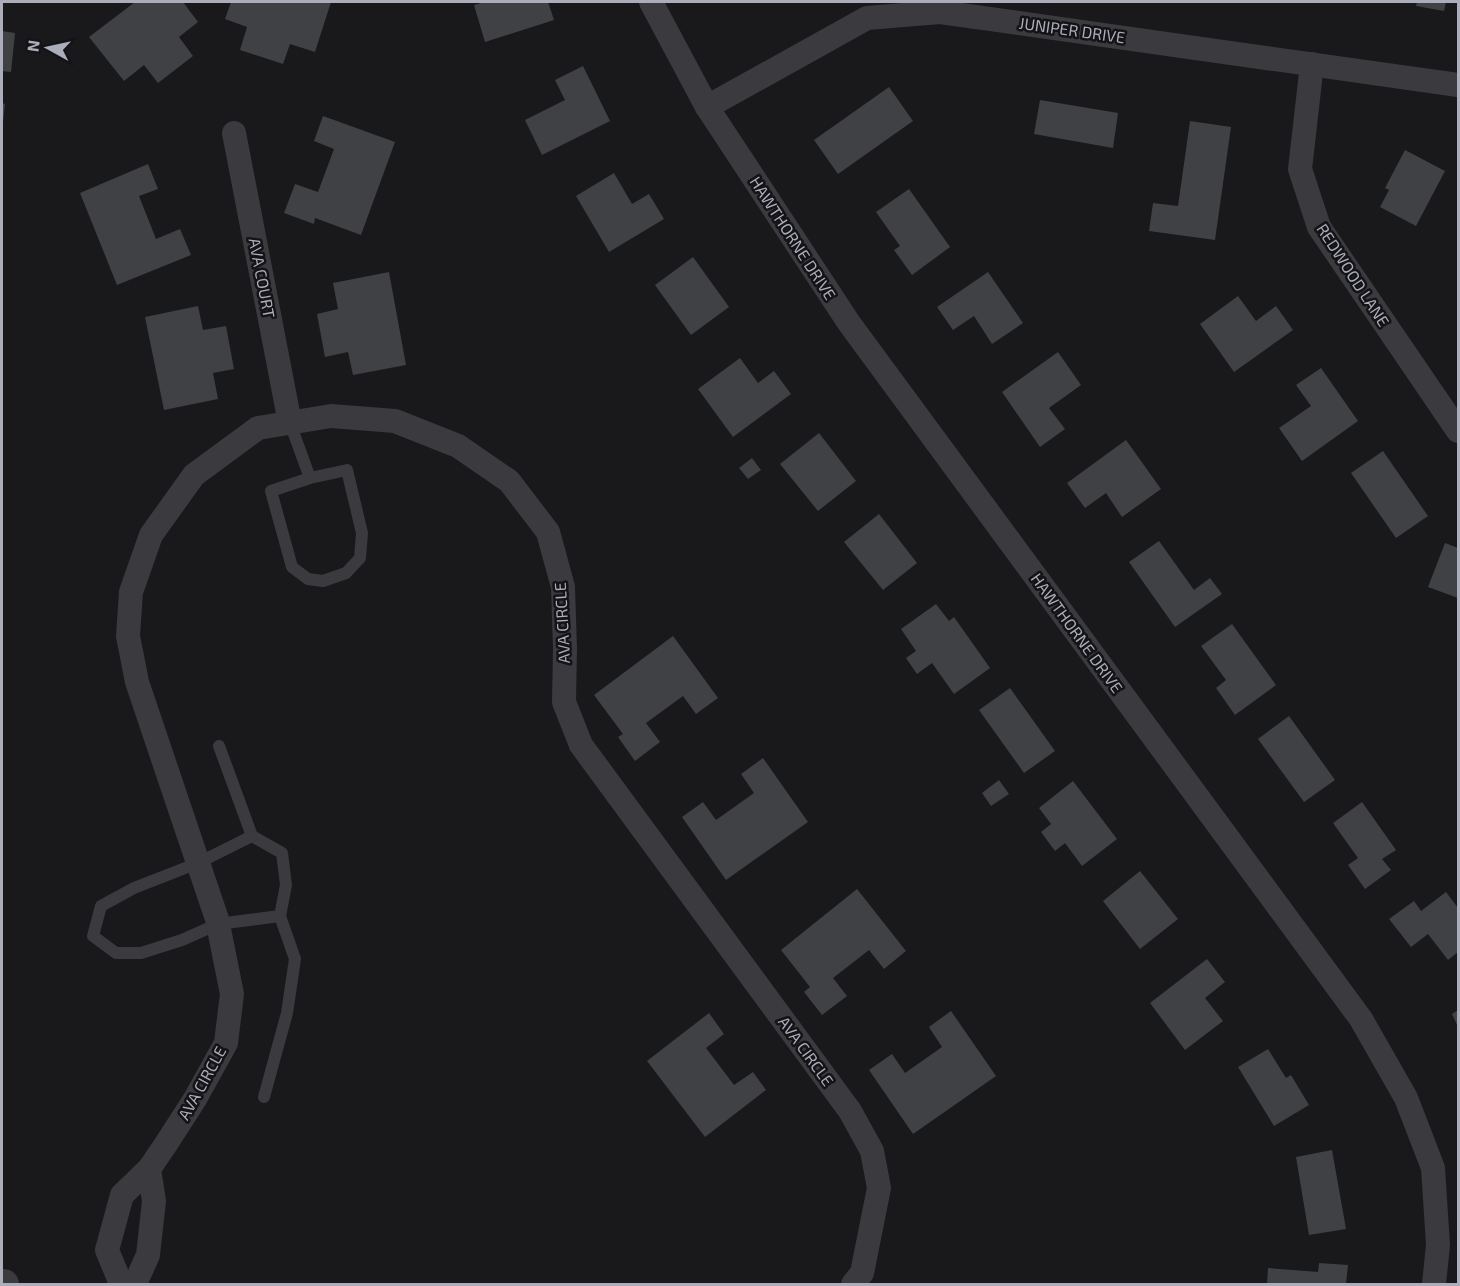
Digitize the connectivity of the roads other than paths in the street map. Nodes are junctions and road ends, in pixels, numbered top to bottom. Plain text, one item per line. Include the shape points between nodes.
1 (651, 2) edge
2 (1312, 64) junction
3 (1458, 85) edge
4 (707, 107) junction
5 (234, 133) dead end
6 (290, 423) junction
7 (1458, 431) edge
8 (310, 478) junction
9 (219, 746) dead end
10 (252, 836) junction
11 (198, 863) junction
12 (280, 916) junction
13 (218, 924) junction
14 (264, 1096) dead end
15 (149, 1169) junction
16 (861, 1281) edge
17 (121, 1284) edge
18 (135, 1284) edge
19 (1434, 1284) edge

1 - 4 street, HAWTHORNE DRIVE
2 - 3 street, JUNIPER DRIVE
2 - 4 street, JUNIPER DRIVE via 940,12 867,18
2 - 7 street, REDWOOD LANE via 1300,169 1319,227
4 - 19 street, HAWTHORNE DRIVE via 849,323 1361,1019 1406,1098 1432,1168 1438,1245
5 - 6 street, AVA COURT
6 - 8 lane
6 - 11 street, AVA CIRCLE via 258,428 194,475 151,536 131,592 128,636 137,682
6 - 16 street, AVA CIRCLE via 331,416 395,421 458,446 509,481 548,532 563,587 564,702 581,745 850,1111 872,1151 879,1188
8 - 8 lane via 271,491 292,567 308,579 324,581 346,573 360,558 362,533 347,470
9 - 10 lane
10 - 11 lane
10 - 12 lane via 282,853 286,885
11 - 13 street, AVA CIRCLE
11 - 13 lane via 100,906 93,936 116,953 141,954
12 - 13 lane
12 - 14 lane via 295,959 287,1013
13 - 15 street, AVA CIRCLE via 232,994 226,1042 195,1099
15 - 17 street, AVA CIRCLE via 122,1195 107,1250
15 - 18 street via 154,1201 148,1254

